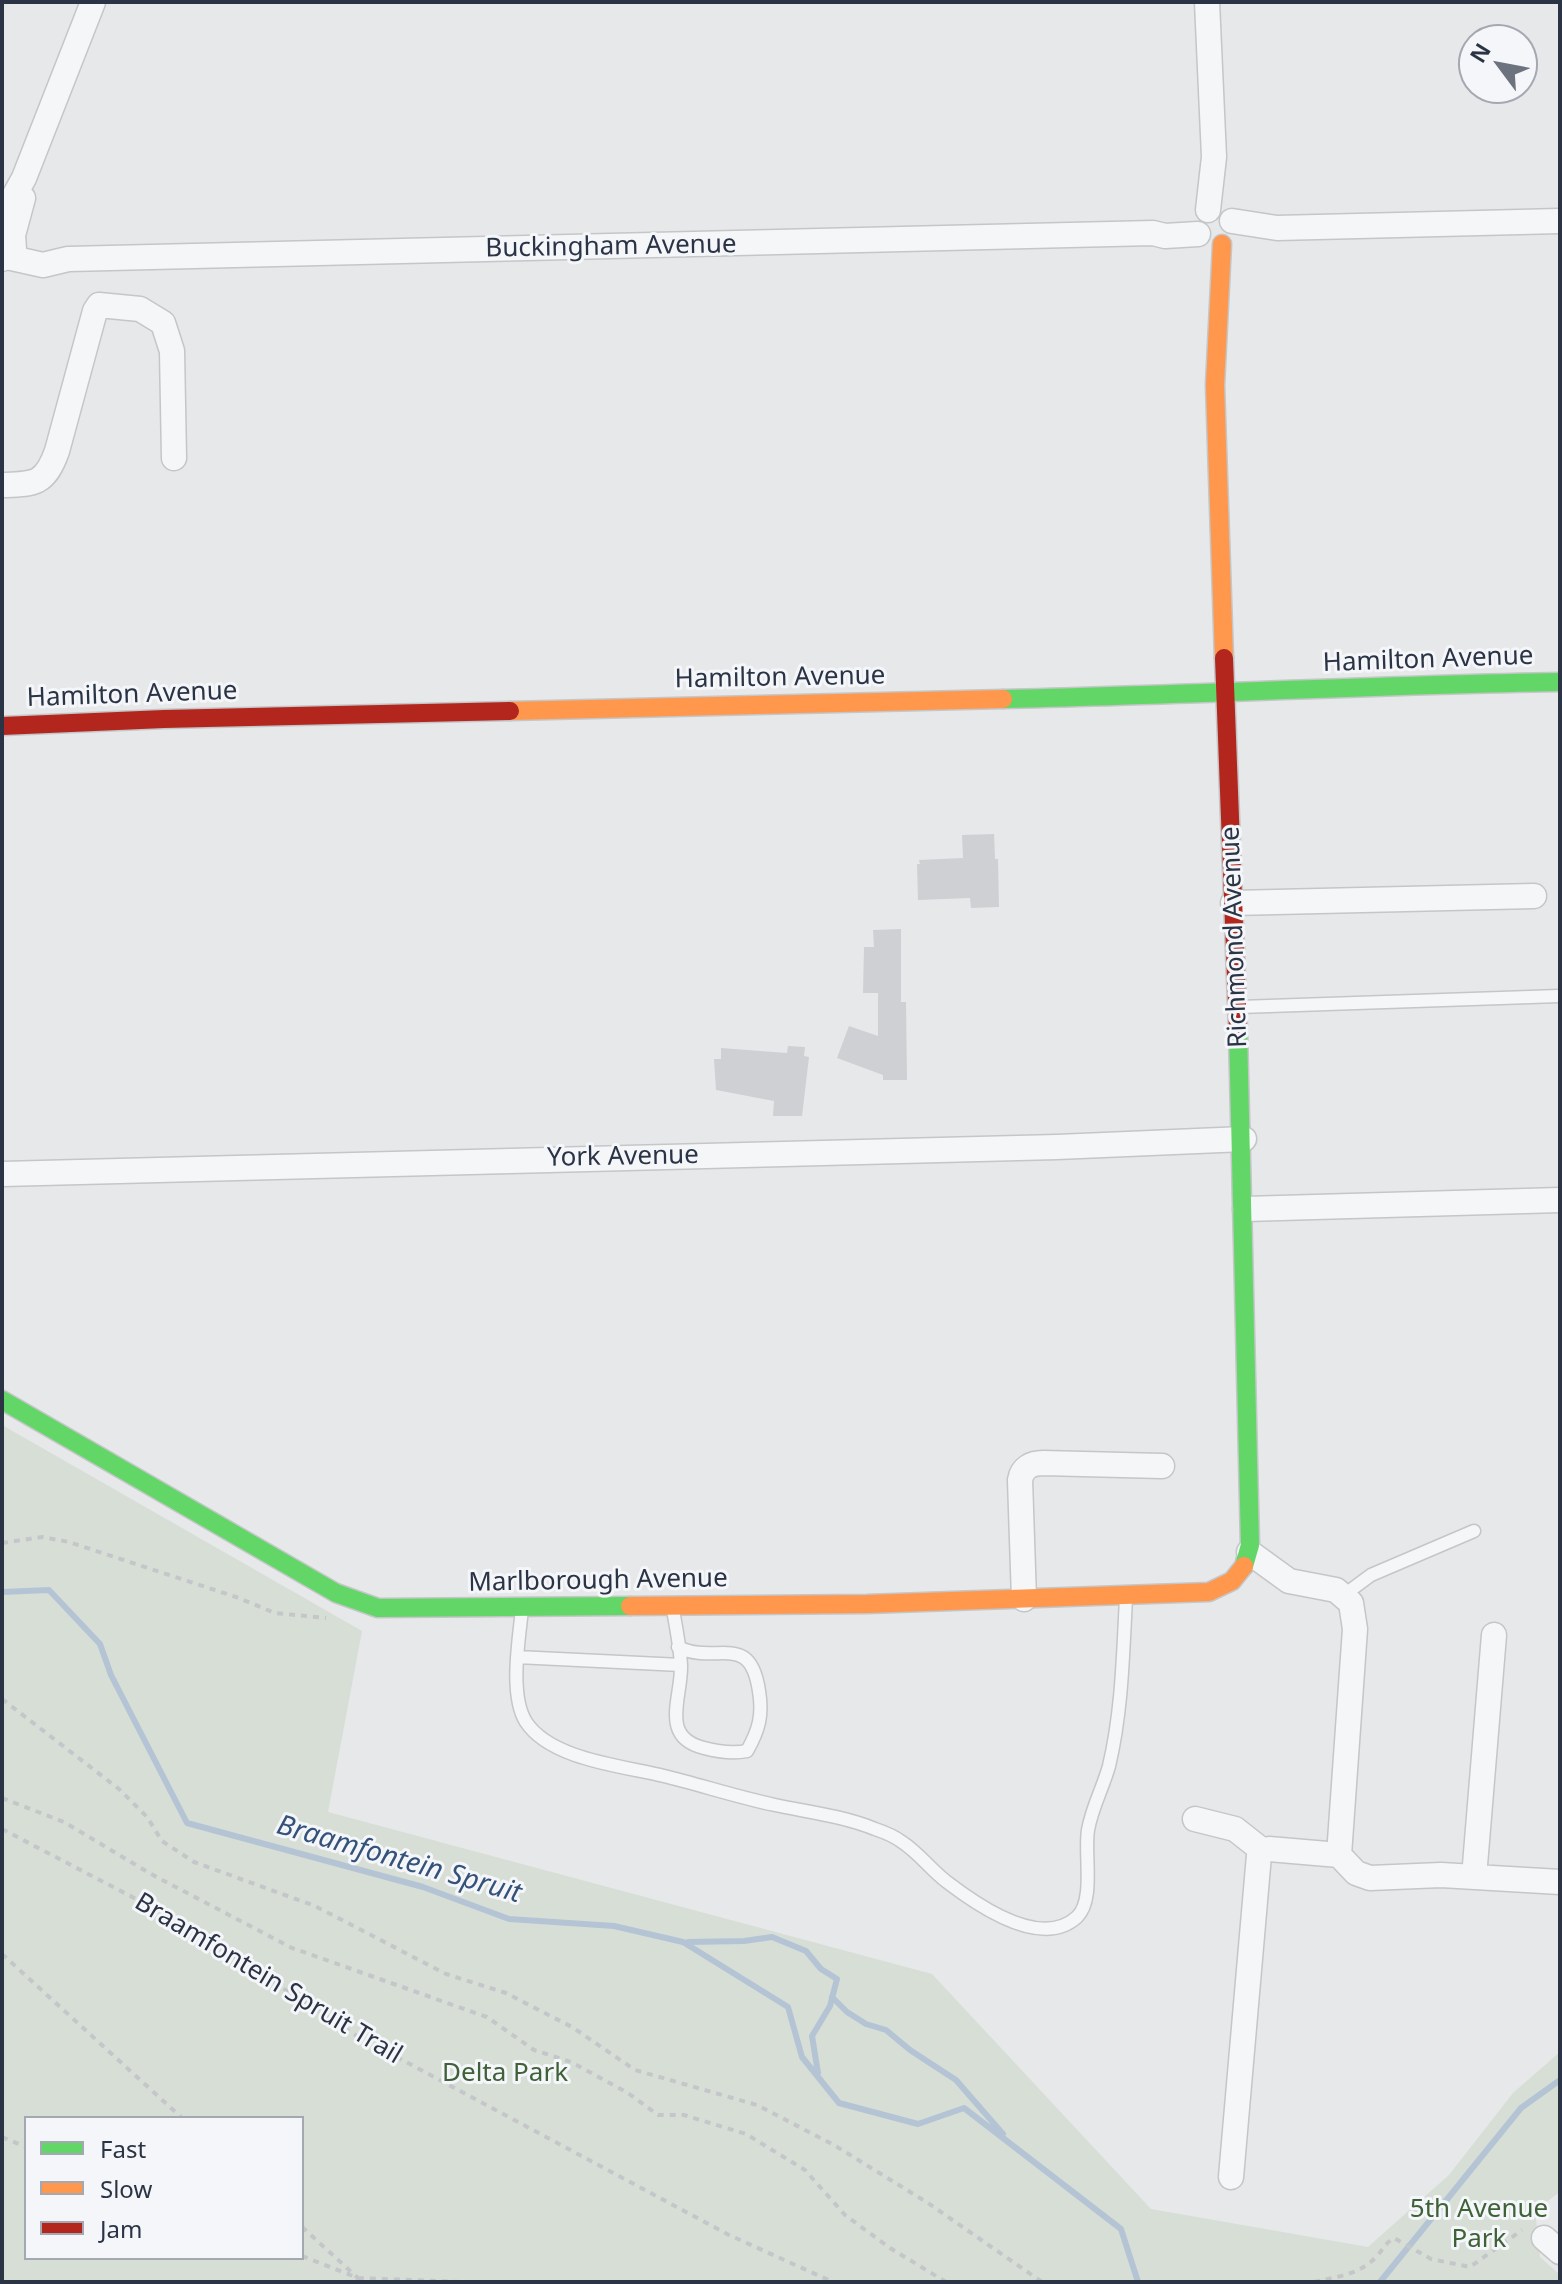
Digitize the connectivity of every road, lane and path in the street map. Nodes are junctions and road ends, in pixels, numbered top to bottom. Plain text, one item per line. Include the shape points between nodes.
1 (93, 2) edge
2 (1207, 2) edge
3 (1560, 221) edge
4 (1214, 228) junction
5 (7, 240) edge
6 (1218, 301) joint
7 (174, 458) dead end
8 (2, 485) edge
9 (1560, 682) edge
10 (1226, 694) junction
11 (2, 726) edge
12 (1534, 896) dead end
13 (1233, 903) junction
14 (1559, 996) edge
15 (1237, 1007) junction
16 (1244, 1139) junction
17 (2, 1174) edge
18 (1560, 1200) edge
19 (1245, 1209) junction
20 (2, 1400) edge
21 (1162, 1466) dead end
22 (1474, 1531) dead end
23 (2, 1543) edge
24 (1245, 1562) junction
25 (1126, 1595) junction
26 (1344, 1595) junction
27 (1024, 1599) junction
28 (672, 1606) junction
29 (522, 1608) junction
30 (332, 1618) dead end
31 (1494, 1635) dead end
32 (678, 1647) junction
33 (517, 1657) junction
34 (681, 1665) junction
35 (2, 1699) edge
36 (2, 1798) edge
37 (1195, 1819) dead end
38 (2, 1829) edge
39 (1263, 1851) junction
40 (1339, 1855) junction
41 (1474, 1877) junction
42 (1560, 1882) edge
43 (2, 1954) edge
44 (180, 2116) edge
45 (2, 2137) edge
46 (24, 2146) edge
47 (1231, 2177) dead end
48 (304, 2229) edge
49 (1552, 2245) edge
50 (304, 2257) edge
51 (357, 2280) edge
52 (461, 2282) edge
53 (833, 2282) edge
54 (946, 2282) edge
55 (1042, 2282) edge
56 (1314, 2282) edge

1 - 5 street via 24,178 23,201
2 - 4 street, Richmond Avenue
3 - 4 street, Buckingham Avenue
4 - 5 street, Buckingham Avenue via 68,259
4 - 6 street, Richmond Avenue via 1211,286
6 - 10 street, Richmond Avenue via 1216,428
7 - 8 street via 172,351 163,323 140,309 99,305 49,469 34,483
9 - 10 street, Hamilton Avenue
10 - 11 street, Hamilton Avenue
10 - 13 street, Richmond Avenue
12 - 13 street
13 - 15 street, Richmond Avenue
14 - 15 lane
15 - 16 street, Richmond Avenue
16 - 17 street, York Avenue
16 - 19 street, Richmond Avenue
18 - 19 street
19 - 24 street, Richmond Avenue
20 - 29 street, Marlborough Avenue via 345,1598 378,1608
21 - 27 street via 1043,1463 1025,1469 1020,1480
22 - 26 lane via 1371,1575
23 - 30 path via 42,1537 69,1542 275,1613
24 - 25 street, Marlborough Avenue via 1224,1588
24 - 26 street via 1289,1581
25 - 27 street, Marlborough Avenue
25 - 33 lane via 1120,1702 1109,1766 1087,1839 1087,1901 1077,1916 1056,1928 1028,1926 981,1906 900,1841 859,1822 570,1753 525,1721
26 - 40 street via 1351,1603 1355,1629
27 - 28 street, Marlborough Avenue
28 - 29 street, Marlborough Avenue
28 - 32 lane
29 - 33 lane
31 - 41 street
32 - 34 lane
32 - 34 lane via 751,1662 762,1710 747,1751 702,1748 678,1731
33 - 34 lane
35 - 55 path via 119,1789 162,1841 194,1862 315,1906 446,1974 506,1993 572,2027 635,2070 757,2105 928,2203
36 - 54 path via 64,1822 292,1948 487,2017 534,2050 571,2062 658,2115 684,2115 746,2134 805,2170 845,2215
37 - 39 street via 1235,1829
38 - 53 path, Braamfontein Spruit Trail via 184,1924 352,2033 729,2235
39 - 40 street
39 - 47 street
40 - 41 street via 1356,1873 1370,1878
41 - 42 street
43 - 44 path
45 - 46 path
48 - 51 path
49 - 56 path via 1527,2226 1470,2267 1431,2259 1394,2238 1356,2272
50 - 51 path
51 - 52 path

